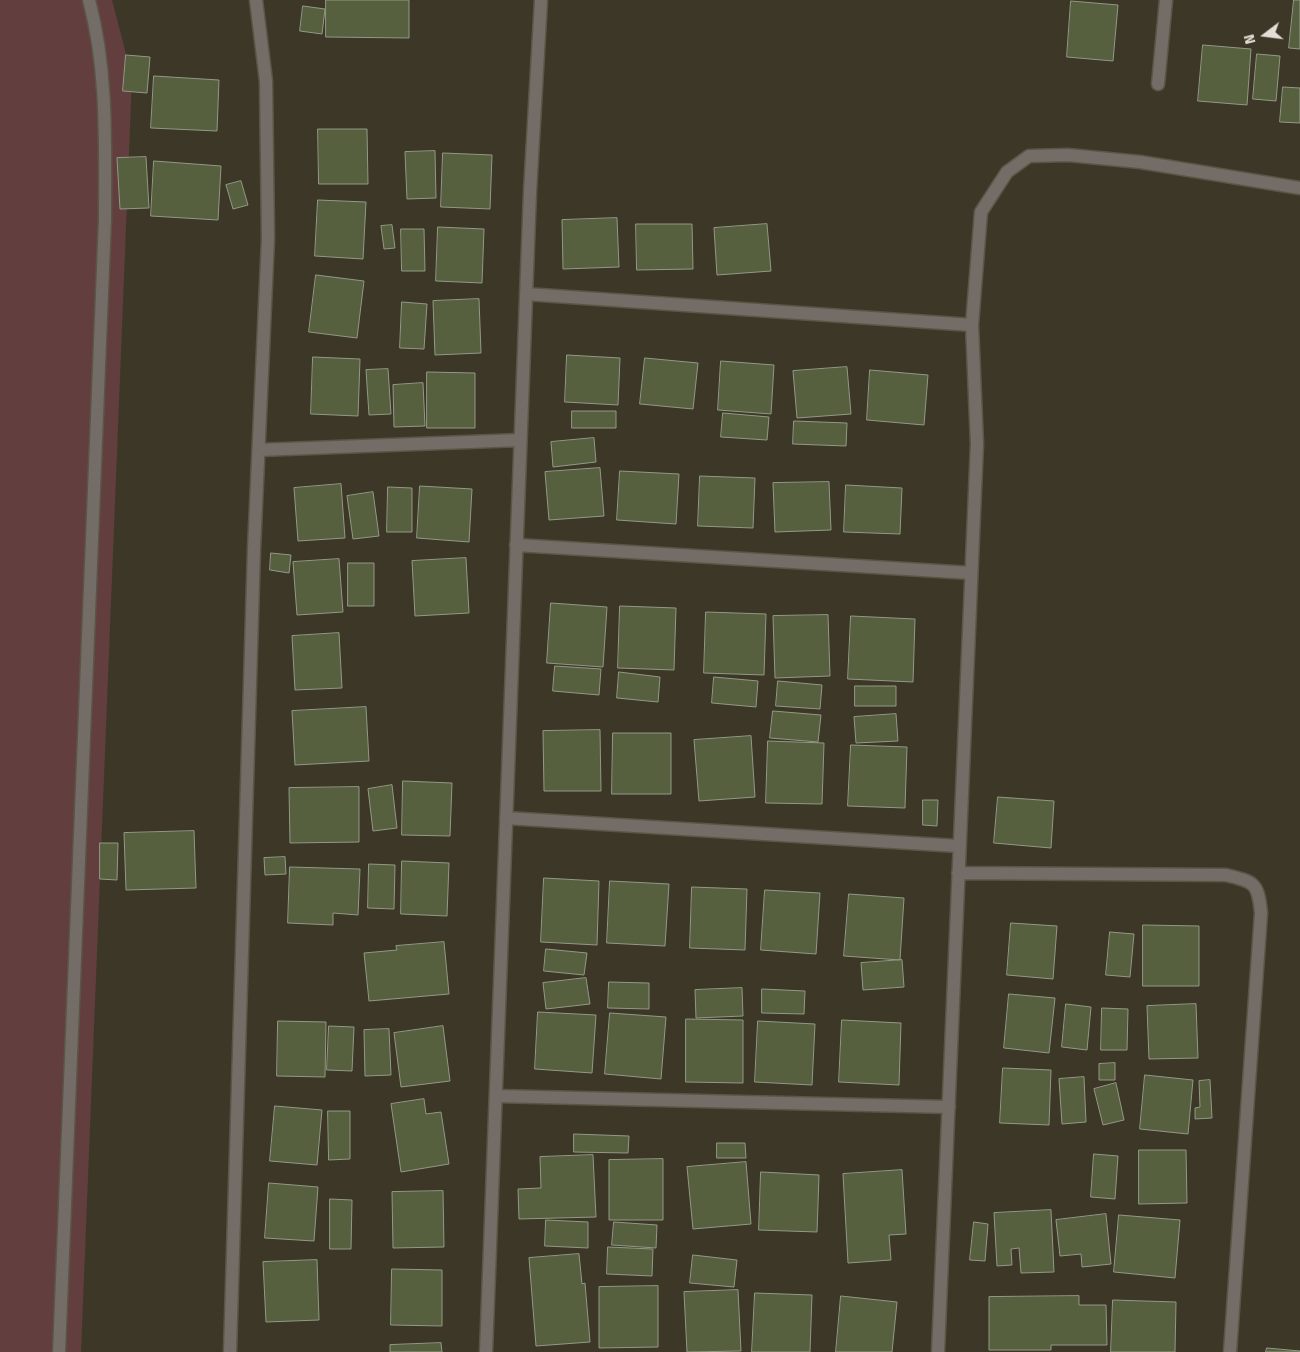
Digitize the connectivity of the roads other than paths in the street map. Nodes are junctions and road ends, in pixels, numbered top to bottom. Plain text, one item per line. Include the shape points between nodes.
1 (89, 0) edge
2 (256, 0) edge
3 (542, 0) edge
4 (1166, 0) edge
5 (1158, 84) dead end
6 (1300, 188) edge
7 (526, 294) junction
8 (972, 325) junction
9 (520, 440) junction
10 (259, 450) junction
11 (516, 545) junction
12 (971, 573) junction
13 (506, 818) junction
14 (958, 846) junction
15 (958, 873) junction
16 (496, 1096) junction
17 (949, 1107) junction
18 (59, 1352) edge
19 (230, 1352) edge
20 (486, 1352) edge
21 (938, 1352) edge
22 (1230, 1352) edge

1 - 18 street via 98,34 106,114 105,218
2 - 10 street via 266,82 268,238
3 - 7 street
4 - 5 street
6 - 8 street via 1140,162 1068,155 1029,156 1007,172 981,212
7 - 8 street
7 - 9 street
8 - 12 street via 977,444
9 - 10 street
9 - 11 street
10 - 19 street
11 - 12 street
11 - 13 street
12 - 14 street
13 - 14 street
13 - 16 street
14 - 15 street
15 - 17 street
15 - 22 street via 1226,875 1247,880 1259,891 1261,913
16 - 17 street
16 - 20 street
17 - 21 street

